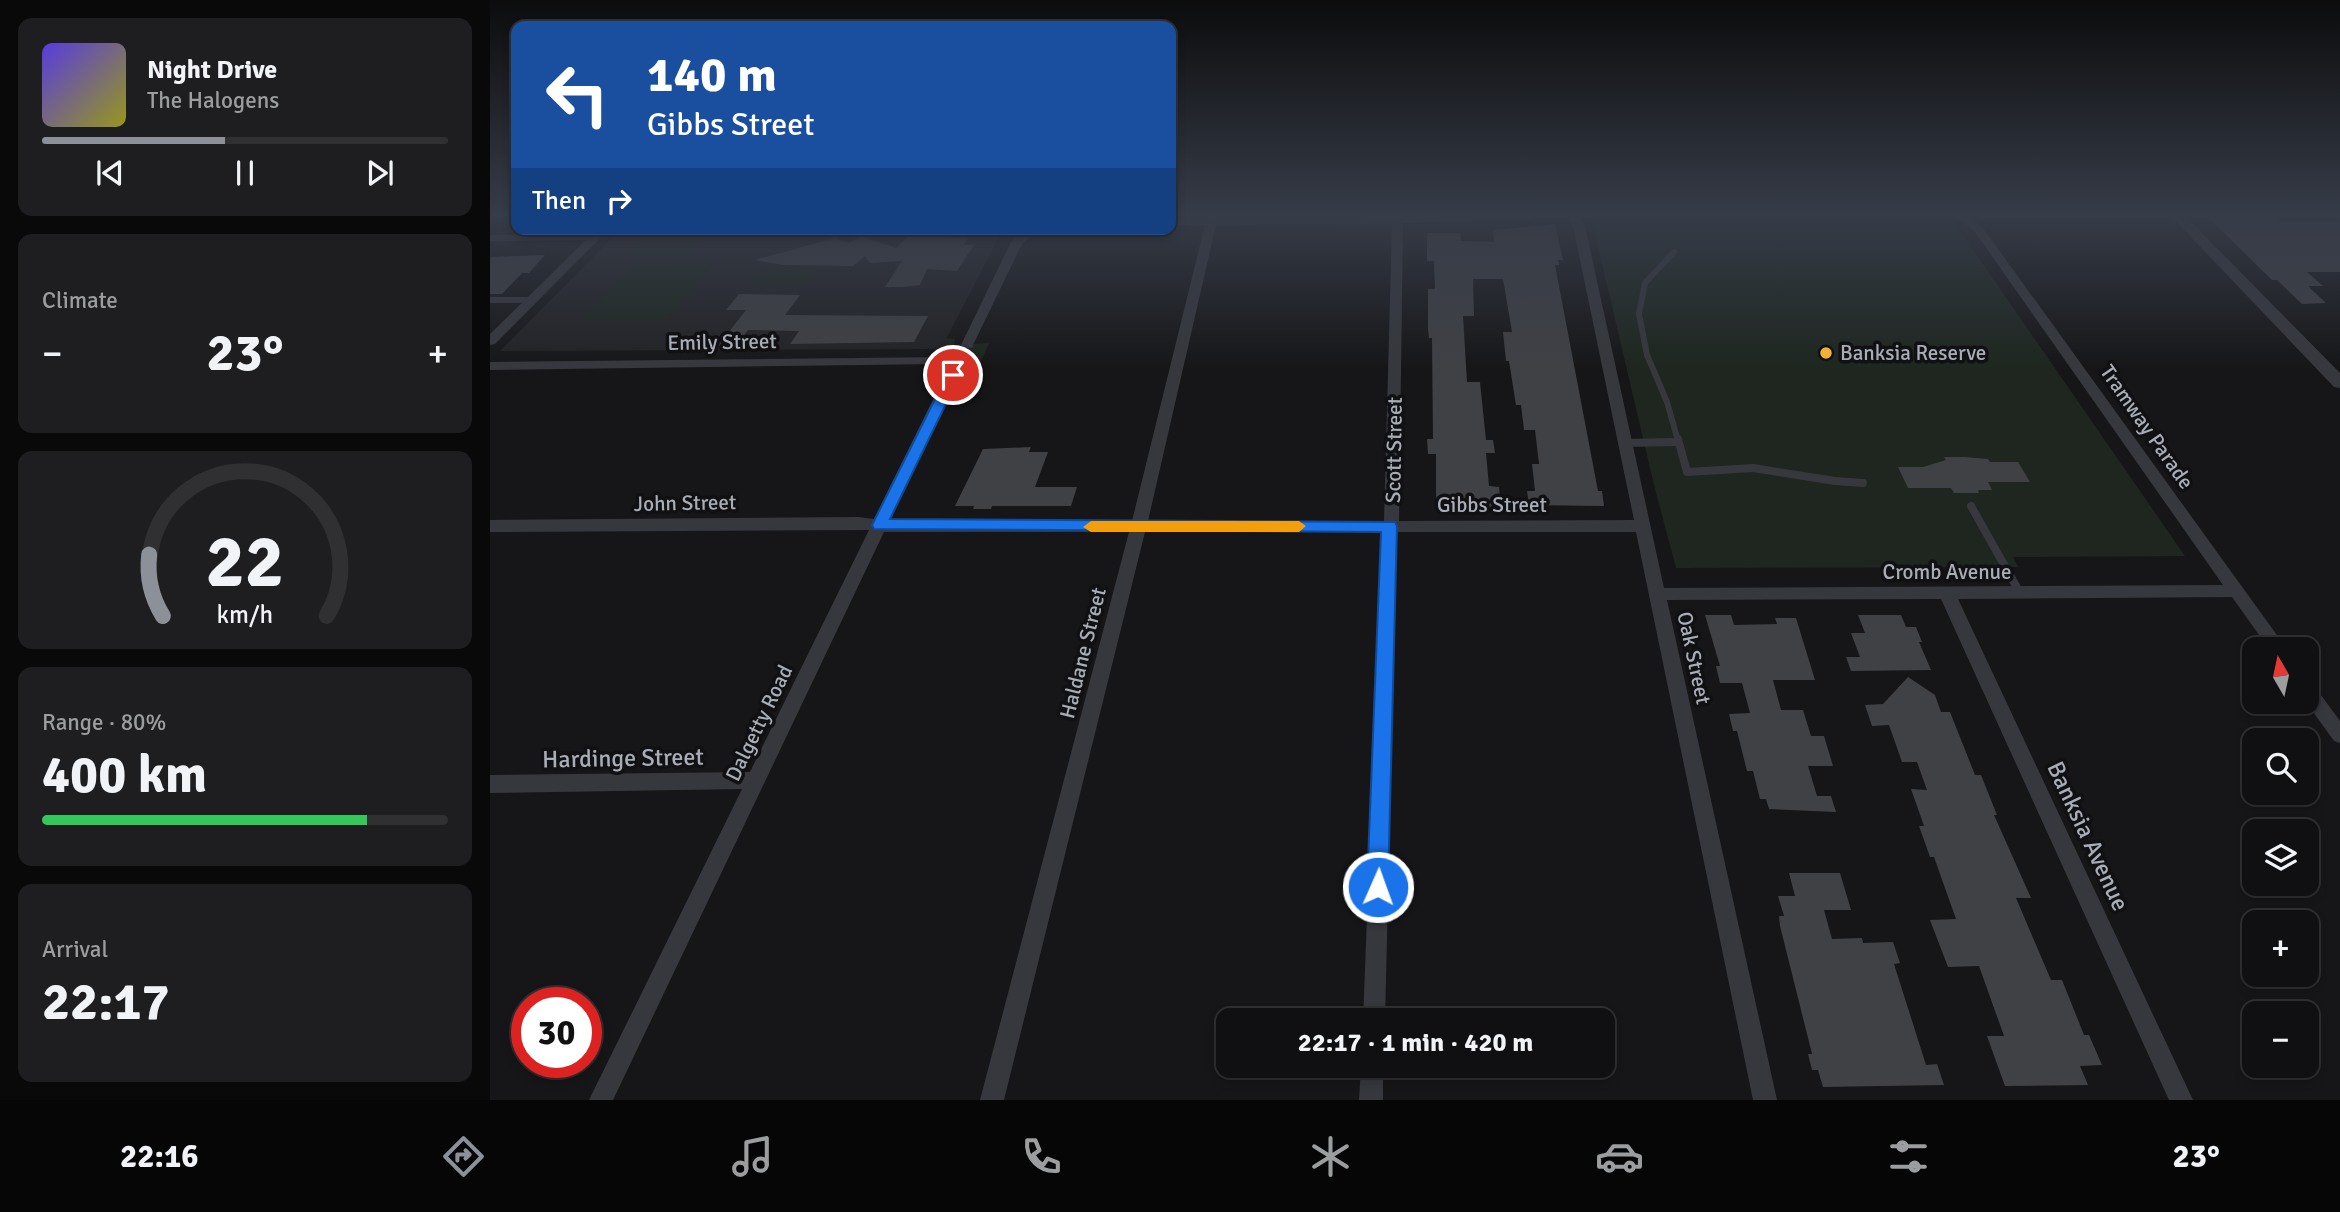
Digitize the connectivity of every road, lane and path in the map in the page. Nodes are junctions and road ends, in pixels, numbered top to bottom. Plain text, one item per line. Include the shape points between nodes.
1 (564, 267) edge
2 (1003, 267) edge
3 (1200, 267) edge
4 (1396, 267) edge
5 (1587, 267) edge
6 (1660, 267) edge
7 (2006, 267) edge
8 (2227, 267) edge
9 (490, 300) edge
10 (530, 300) junction
11 (490, 341) edge
12 (967, 345) dead end
13 (954, 365) joint
14 (490, 366) edge
15 (2340, 383) edge
16 (1678, 442) junction
17 (1624, 443) junction
18 (1863, 483) dead end
19 (1971, 506) dead end
20 (880, 525) junction
21 (490, 526) edge
22 (1389, 526) junction
23 (1643, 526) junction
24 (1138, 527) junction
25 (2236, 591) junction
26 (1947, 593) junction
27 (2020, 593) junction
28 (1658, 594) junction
29 (2269, 637) edge
30 (2319, 706) edge
31 (2340, 735) edge
32 (757, 780) junction
33 (490, 784) edge
34 (1374, 1008) edge
35 (1372, 1078) edge
36 (601, 1100) edge
37 (992, 1100) edge
38 (1371, 1100) edge
39 (1765, 1100) edge
40 (2181, 1100) edge

1 - 10 street
2 - 12 street
3 - 24 street, Haldane Street
4 - 22 street, Scott Street
5 - 17 street, Oak Street
6 - 16 lane via 1645,283 1639,314 1647,355
7 - 25 street, Tramway Parade
8 - 15 street
9 - 10 lane
10 - 11 street
13 - 14 street, Emily Street via 933,360
13 - 20 street, Dalgetty Road
16 - 17 lane
16 - 18 lane via 1687,472 1751,468 1843,484
17 - 23 street, Oak Street
19 - 27 lane
20 - 21 street, John Street
20 - 24 street, Gibbs Street
20 - 32 street, Dalgetty Road
22 - 23 street, Gibbs Street
22 - 24 street, Gibbs Street
22 - 34 street, Scott Street
23 - 28 street, Oak Street
24 - 37 street, Haldane Street
25 - 27 street, Cromb Avenue
25 - 29 street, Tramway Parade
26 - 27 street, Cromb Avenue
26 - 28 street, Cromb Avenue
26 - 40 street, Banksia Avenue
28 - 39 street, Oak Street
30 - 31 street
32 - 33 street, Hardinge Street
32 - 36 street, Dalgetty Road
35 - 38 street

